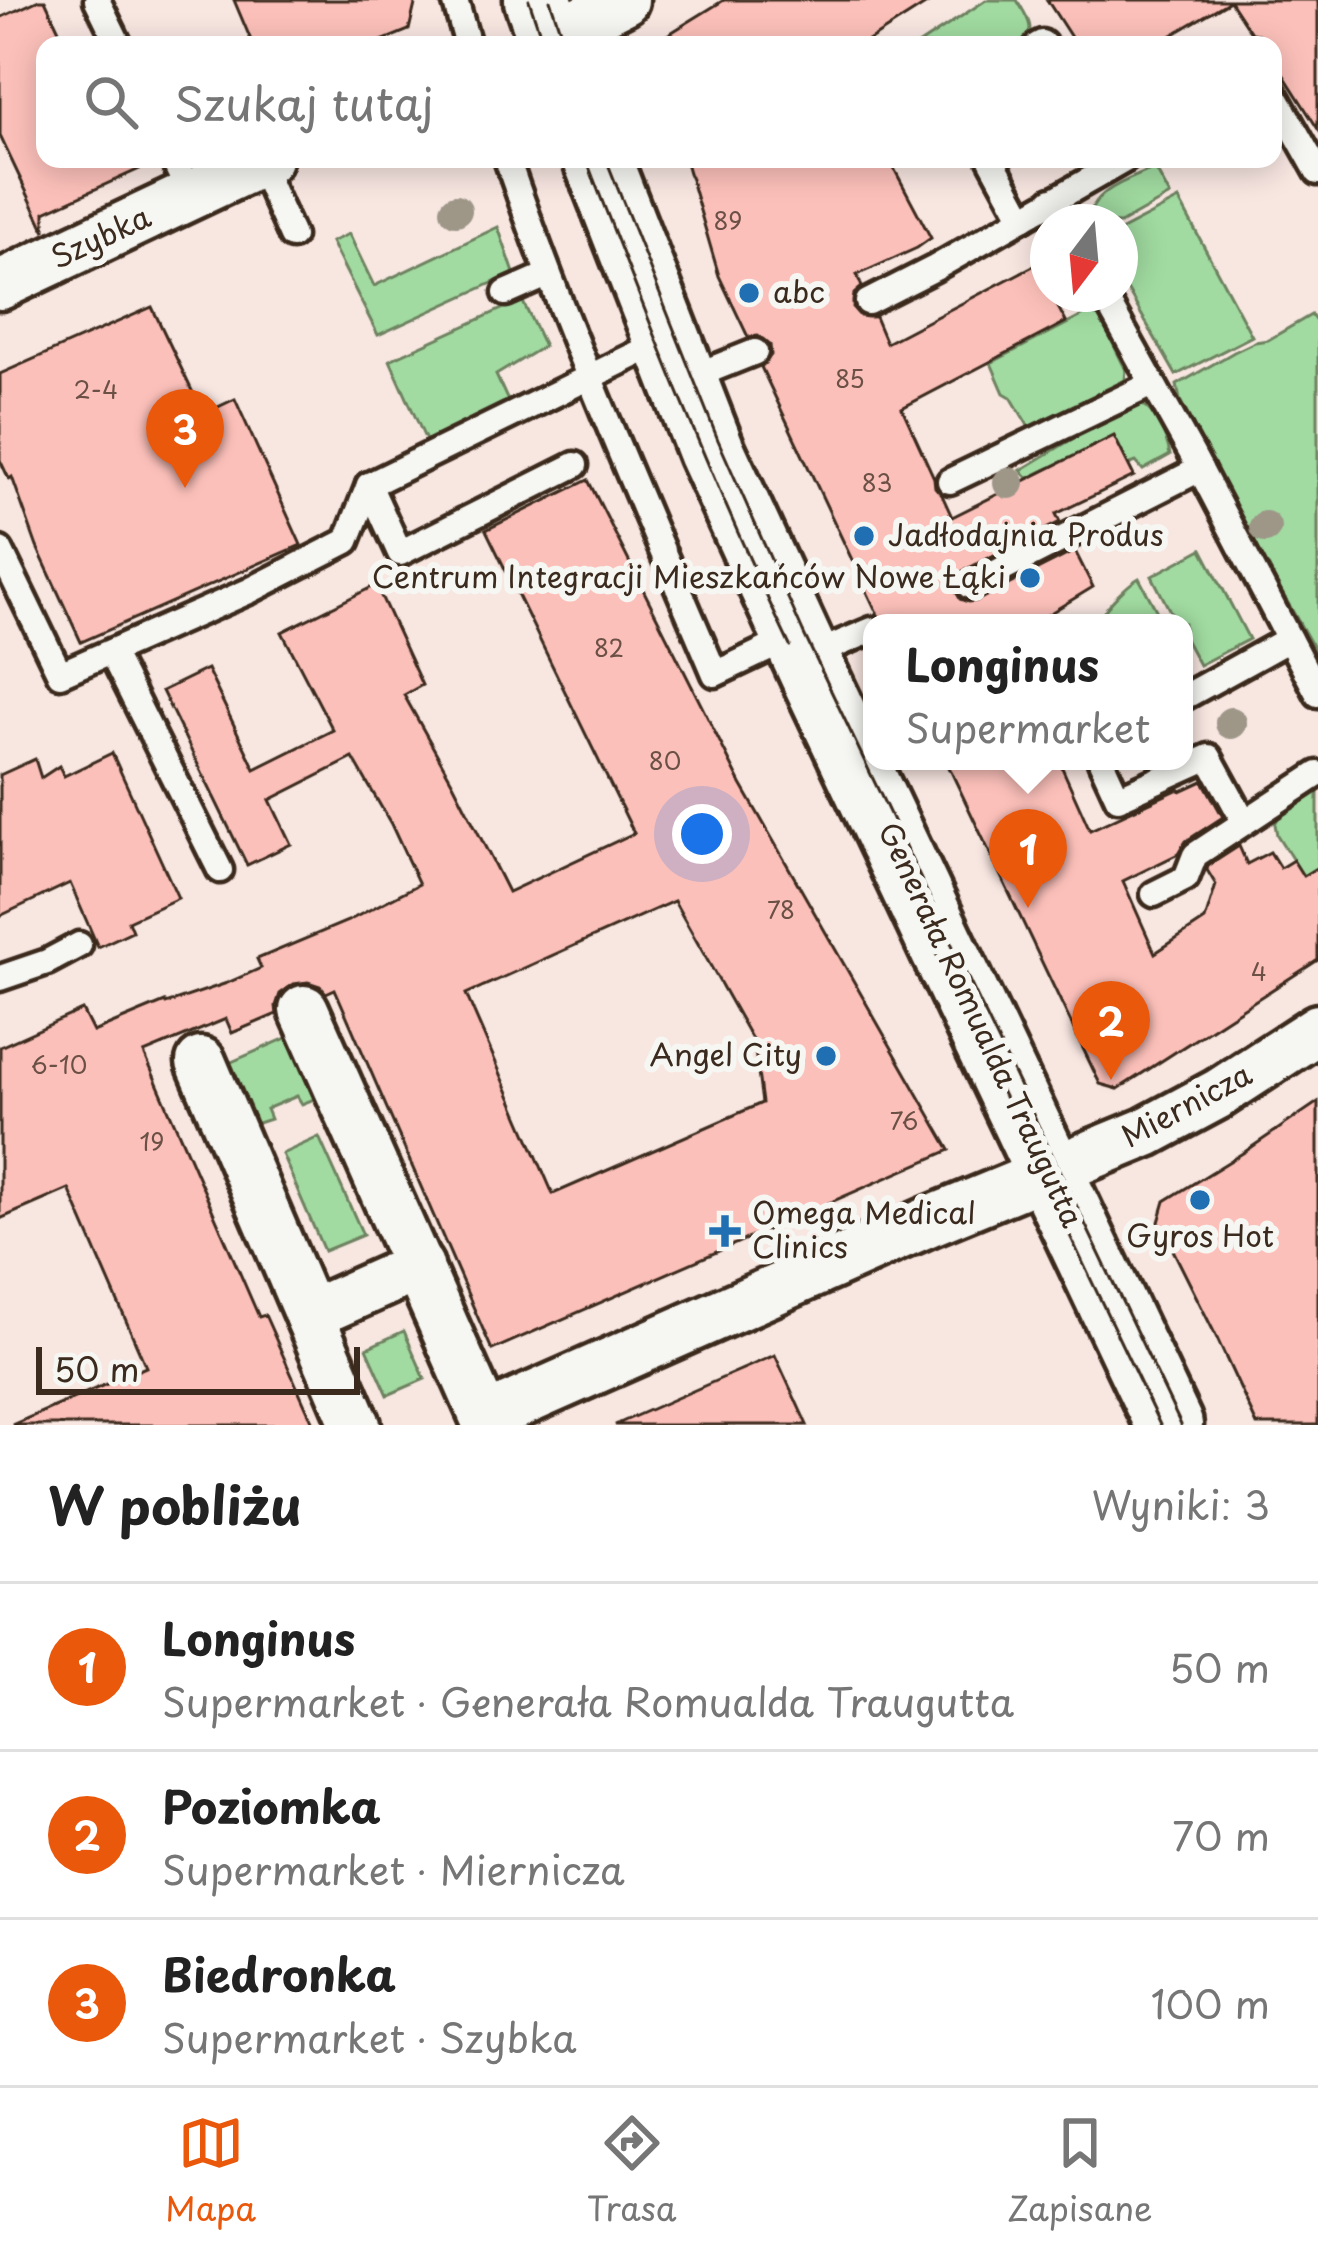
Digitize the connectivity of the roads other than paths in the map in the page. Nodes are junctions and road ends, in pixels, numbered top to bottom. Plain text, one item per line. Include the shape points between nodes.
1 (98, 0) edge
2 (455, 0) edge
3 (624, 0) edge
4 (545, 32) edge
5 (115, 36) edge
6 (465, 36) edge
7 (1282, 108) edge
8 (228, 168) edge
9 (266, 168) edge
10 (510, 168) edge
11 (600, 168) edge
12 (997, 168) edge
13 (1109, 168) edge
14 (1318, 172) edge
15 (182, 177) edge
16 (1066, 204) edge
17 (1030, 217) edge
18 (1023, 218) junction
19 (292, 236) dead end
20 (547, 274) junction
21 (0, 285) edge
22 (506, 293) dead end
23 (868, 302) dead end
24 (1113, 312) edge
25 (755, 352) dead end
26 (675, 360) junction
27 (588, 376) junction
28 (1152, 384) junction
29 (575, 465) dead end
30 (1200, 469) junction
31 (950, 481) dead end
32 (369, 485) junction
33 (0, 550) edge
34 (970, 586) dead end
35 (863, 632) edge
36 (1289, 639) junction
37 (801, 647) junction
38 (110, 652) junction
39 (1193, 692) edge
40 (1318, 694) edge
41 (1193, 765) edge
42 (1105, 770) edge
43 (1182, 770) edge
44 (1318, 774) edge
45 (1244, 821) junction
46 (220, 870) dead end
47 (1154, 894) dead end
48 (79, 946) dead end
49 (0, 978) edge
50 (304, 1010) dead end
51 (1318, 1029) edge
52 (200, 1062) dead end
53 (1051, 1173) junction
54 (418, 1266) junction
55 (309, 1315) junction
56 (486, 1421) edge
57 (356, 1425) edge
58 (1169, 1425) edge

1 - 5 lane
2 - 6 lane
3 - 4 street
7 - 14 lane
8 - 15 street, Szybka
9 - 19 lane
10 - 20 lane
11 - 26 main road, Generała Romualda Traugutta
12 - 18 lane
13 - 16 lane
15 - 21 street, Szybka
17 - 18 lane
18 - 23 lane
20 - 22 lane
20 - 27 lane
24 - 28 lane
25 - 26 lane
26 - 27 lane
26 - 37 main road, Generała Romualda Traugutta
27 - 32 lane
27 - 37 lane via 715,674
28 - 30 lane
28 - 31 lane
29 - 32 lane via 400,554
30 - 34 lane
30 - 36 lane
32 - 38 lane via 347,541
33 - 38 lane via 60,674
35 - 37 lane
36 - 39 lane
36 - 40 lane
37 - 53 main road, Generała Romualda Traugutta
38 - 46 lane
41 - 45 lane via 1209,758
42 - 43 lane via 1118,798
44 - 45 lane
45 - 47 lane via 1195,855 1186,878
48 - 49 lane
50 - 54 street
51 - 53 street, Miernicza via 1218,1094
52 - 55 street
53 - 56 street, Miernicza
53 - 58 main road, Generała Romualda Traugutta
54 - 55 street
54 - 56 street
55 - 57 street

